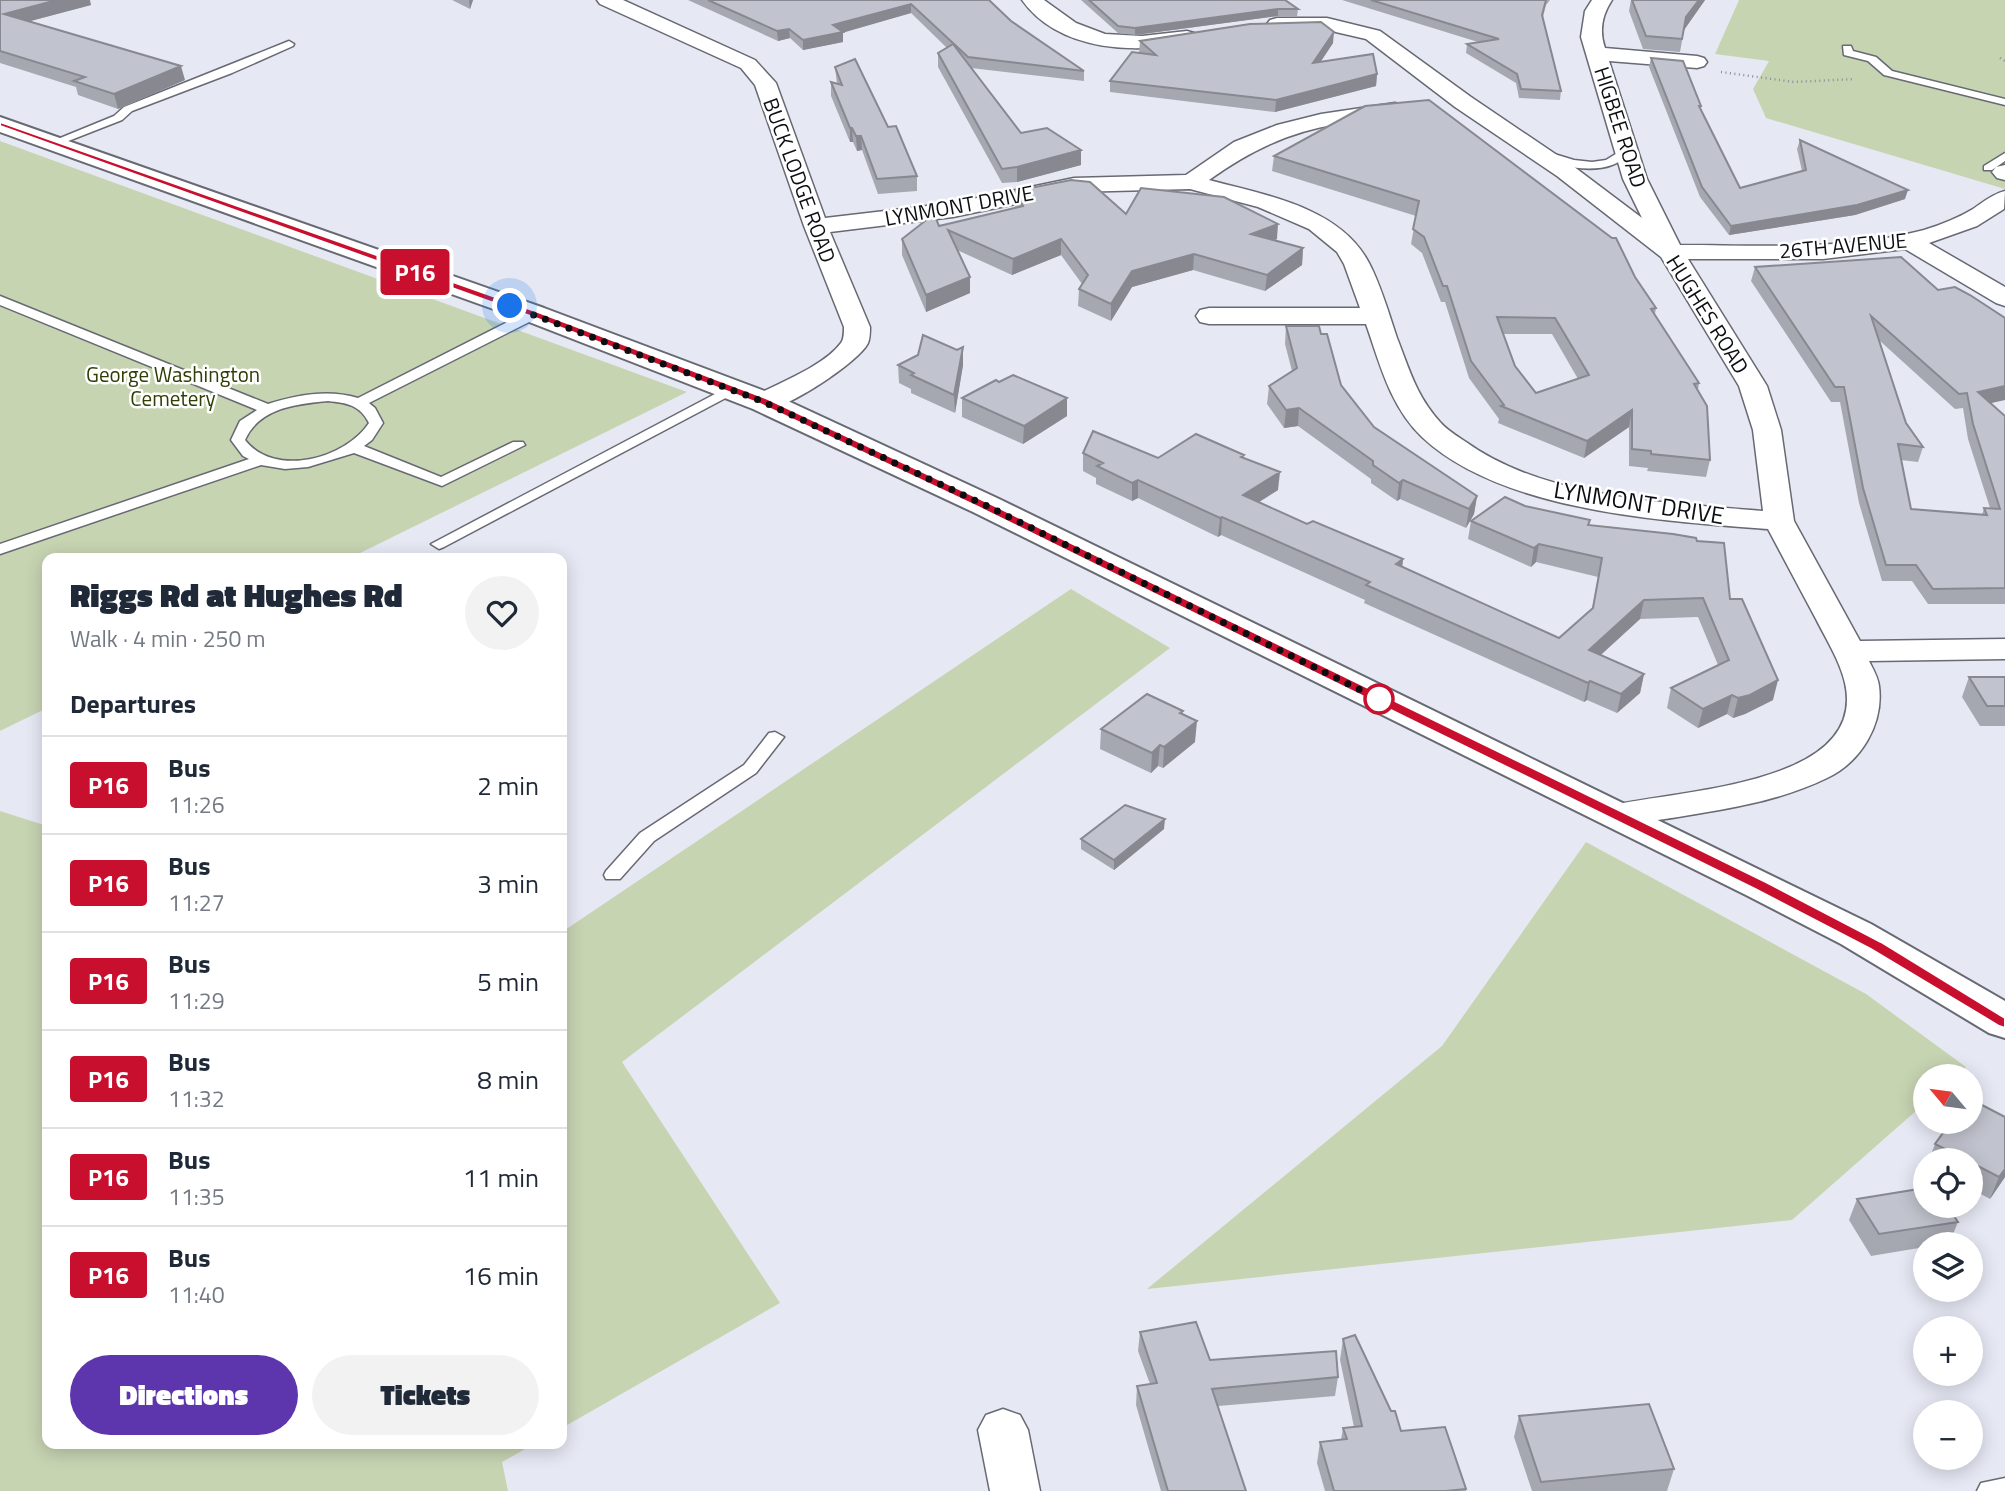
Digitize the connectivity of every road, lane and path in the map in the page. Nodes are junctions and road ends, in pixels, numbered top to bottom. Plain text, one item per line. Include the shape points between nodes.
1 (607, 0) edge
2 (1032, 0) edge
3 (1602, 0) edge
4 (1252, 28) edge
5 (1210, 34) edge
6 (289, 44) dead end
7 (1847, 48) dead end
8 (1598, 54) junction
9 (2000, 58) dead end
10 (2005, 61) edge
11 (1694, 62) joint
12 (1888, 73) junction
13 (2005, 102) edge
14 (1410, 108) edge
15 (0, 124) edge
16 (54, 144) junction
17 (1535, 150) junction
18 (1627, 150) junction
19 (1191, 182) junction
20 (2005, 198) edge
21 (816, 226) junction
22 (1908, 241) junction
23 (1671, 252) junction
24 (2005, 298) edge
25 (0, 300) edge
26 (534, 314) junction
27 (1209, 316) dead end
28 (1376, 316) junction
29 (732, 388) junction
30 (764, 402) junction
31 (359, 403) junction
32 (267, 409) junction
33 (518, 445) dead end
34 (355, 448) junction
35 (260, 460) junction
36 (1779, 521) junction
37 (439, 544) dead end
38 (0, 549) edge
39 (2005, 649) edge
40 (1849, 651) junction
41 (775, 737) dead end
42 (1618, 815) junction
43 (613, 875) dead end
44 (2005, 1022) edge
45 (1003, 1430) dead end
46 (1014, 1491) edge

1 - 21 street, BUCK LODGE ROAD via 757,72 765,83
2 - 5 street via 1052,19 1095,40 1135,44
3 - 8 street, HIGBEE ROAD via 1595,11 1591,37
4 - 17 street, HUGHES ROAD via 1304,23 1364,31 1393,49 1450,103
6 - 16 lane
7 - 12 lane via 1848,53 1872,59
8 - 11 street
8 - 18 street, HIGBEE ROAD
9 - 10 path
11 - 12 path via 1692,68 1794,82 1874,78
12 - 13 lane
14 - 19 street via 1294,127 1250,143
15 - 16 main road
16 - 26 main road
17 - 18 lane via 1576,163 1598,164 1609,163
17 - 23 street, HUGHES ROAD
18 - 23 street, HIGBEE ROAD via 1635,179
19 - 21 street, LYNMONT DRIVE via 1074,185 953,210
19 - 28 street, LYNMONT DRIVE via 1266,202 1318,224 1346,247 1357,264
20 - 22 street, 26TH AVENUE via 1968,221
21 - 30 street, BUCK LODGE ROAD via 857,327 857,338 830,365
22 - 23 street, 26TH AVENUE via 1824,250
22 - 24 street
23 - 36 street, HUGHES ROAD via 1753,386 1767,430
25 - 32 lane
26 - 29 main road
26 - 31 lane
27 - 28 street
28 - 36 street, LYNMONT DRIVE via 1404,394 1441,439 1469,457 1567,495 1657,510
29 - 30 main road
29 - 37 lane
30 - 42 main road
31 - 32 lane via 315,397
31 - 34 lane via 374,415 376,423
32 - 35 lane via 245,424 238,440 248,454
33 - 34 lane via 442,482
34 - 35 lane via 308,463
35 - 38 lane
36 - 40 street, HUGHES ROAD
39 - 40 street
40 - 42 street, HUGHES ROAD via 1862,684 1862,707 1854,736 1839,755 1816,770 1777,784
41 - 43 lane via 750,769 647,837
42 - 44 main road via 1856,934
45 - 46 street

